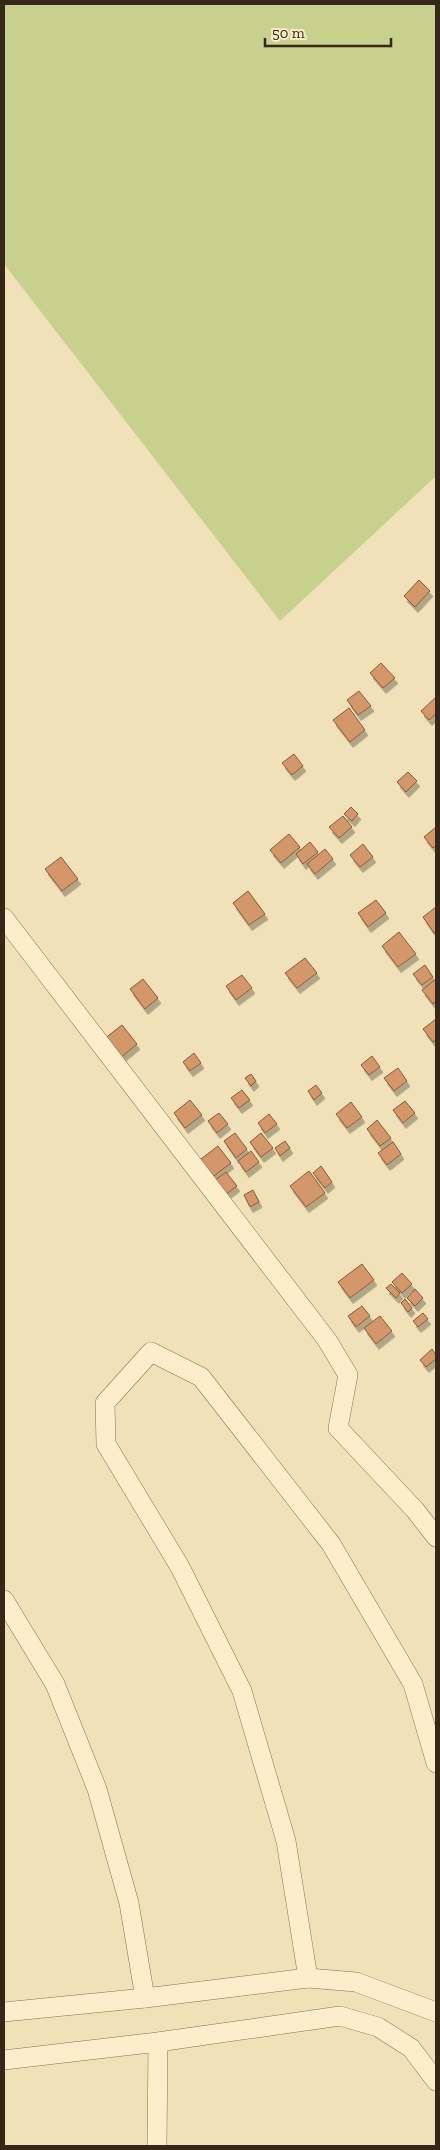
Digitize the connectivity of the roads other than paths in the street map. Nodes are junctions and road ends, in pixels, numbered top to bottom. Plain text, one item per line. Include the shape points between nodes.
1 (4, 918) edge
2 (436, 1537) edge
3 (4, 1600) edge
4 (436, 1763) edge
5 (308, 1978) junction
6 (145, 1998) junction
7 (4, 2012) edge
8 (436, 2012) edge
9 (158, 2042) junction
10 (4, 2060) edge
11 (436, 2082) edge
12 (157, 2146) edge

1 - 2 street via 327,1340 348,1375 338,1428
3 - 6 street via 55,1684 97,1789 129,1903
4 - 5 street via 413,1684 331,1544 201,1377 151,1352 104,1403 106,1444 180,1567 242,1691 286,1841
5 - 6 street
5 - 8 street via 356,1982
6 - 7 street
9 - 10 street
9 - 11 street via 340,2016 378,2027 411,2048
9 - 12 street

